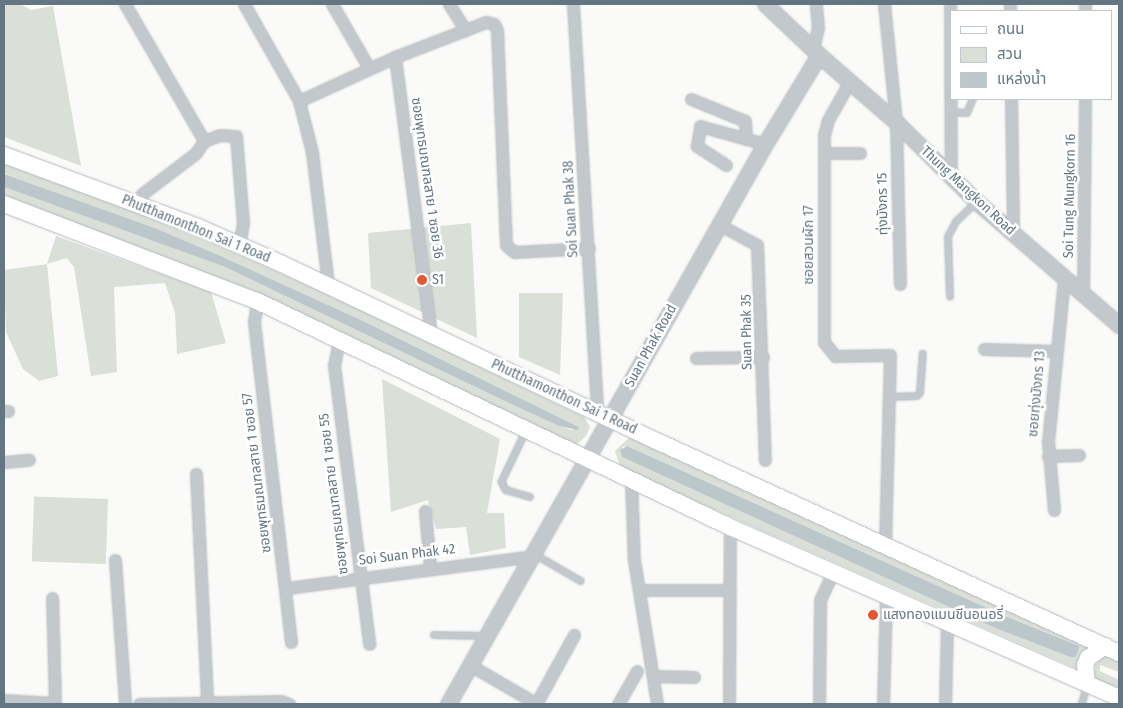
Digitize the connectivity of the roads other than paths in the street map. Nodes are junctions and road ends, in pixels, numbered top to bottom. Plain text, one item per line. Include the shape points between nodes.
1 (125, 4) edge
2 (244, 4) edge
3 (332, 4) edge
4 (450, 4) edge
5 (574, 4) edge
6 (764, 4) edge
7 (816, 4) edge
8 (884, 4) edge
9 (465, 30) junction
10 (816, 52) junction
11 (395, 57) junction
12 (369, 68) junction
13 (850, 81) junction
14 (691, 99) dead end
15 (950, 100) edge
16 (973, 100) edge
17 (1011, 100) edge
18 (1085, 100) edge
19 (299, 101) junction
20 (950, 112) junction
21 (896, 122) junction
22 (746, 139) junction
23 (204, 141) junction
24 (765, 144) junction
25 (824, 153) junction
26 (860, 153) dead end
27 (4, 155) edge
28 (726, 165) dead end
29 (951, 176) junction
30 (978, 202) junction
31 (4, 204) edge
32 (137, 204) junction
33 (720, 225) junction
34 (1013, 232) junction
35 (239, 245) junction
36 (589, 248) junction
37 (1064, 280) junction
38 (900, 284) dead end
39 (328, 286) junction
40 (1083, 295) junction
41 (950, 297) dead end
42 (257, 301) junction
43 (1119, 325) edge
44 (431, 333) junction
45 (339, 340) junction
46 (984, 348) dead end
47 (1056, 352) junction
48 (923, 354) dead end
49 (762, 357) junction
50 (696, 358) dead end
51 (887, 397) junction
52 (604, 420) junction
53 (527, 430) junction
54 (1079, 455) dead end
55 (588, 456) junction
56 (1048, 456) junction
57 (29, 460) dead end
58 (765, 460) dead end
59 (4, 462) edge
60 (196, 474) dead end
61 (631, 480) junction
62 (530, 497) dead end
63 (1054, 510) dead end
64 (425, 511) dead end
65 (730, 526) junction
66 (885, 546) junction
67 (533, 555) junction
68 (114, 560) dead end
69 (430, 567) junction
70 (833, 572) junction
71 (359, 576) junction
72 (581, 581) dead end
73 (286, 588) junction
74 (639, 590) junction
75 (730, 590) junction
76 (886, 596) junction
77 (52, 598) dead end
78 (948, 624) junction
79 (434, 635) dead end
80 (574, 635) dead end
81 (487, 636) junction
82 (291, 642) dead end
83 (369, 644) dead end
84 (1112, 650) edge
85 (470, 665) junction
86 (637, 671) dead end
87 (653, 676) junction
88 (694, 677) dead end
89 (1088, 683) junction
90 (1119, 698) edge
91 (4, 700) edge
92 (207, 701) junction
93 (125, 704) edge
94 (140, 704) edge
95 (289, 704) edge
96 (448, 704) edge
97 (537, 704) edge
98 (618, 704) edge
99 (657, 704) edge
100 (729, 704) edge
101 (819, 704) edge
102 (883, 704) edge
103 (945, 704) edge
104 (1082, 704) edge

1 - 23 street
2 - 19 street
3 - 12 street
4 - 9 street
5 - 36 street, Soi Suan Phak 38
6 - 10 street
7 - 10 street
8 - 21 street, ทุ่งมังกร 15
9 - 11 street
9 - 36 street via 486,22 498,30 506,245 514,252
10 - 13 street, Thung Mangkon Road
10 - 24 street, Suan Phak Road
11 - 12 street
11 - 44 street, ซอยพุทธมณฑลสาย 1 ซอย 36
12 - 19 street
13 - 21 street, Thung Mangkon Road
13 - 25 street, ซอยสวนผัก 17 via 826,126
14 - 22 street via 745,121
15 - 20 street
16 - 20 lane via 967,112
17 - 34 street
18 - 40 street, Soi Tung Mungkorn 16
19 - 39 street via 312,152
20 - 29 street
21 - 29 street, Thung Mangkon Road
21 - 38 street, ทุ่งมังกร 15
22 - 24 street
22 - 28 street via 703,125 698,128 697,146
23 - 32 street via 196,153 142,194
23 - 35 street via 220,135 236,136 243,223
24 - 33 street, Suan Phak Road
25 - 26 street
25 - 51 street, ซอยสวนผัก 17 via 826,348 835,356 890,355
27 - 32 main road, Phutthamonthon Sai 1 Road
29 - 30 street, Thung Mangkon Road
30 - 34 street, Thung Mangkon Road
30 - 41 lane via 956,222 948,237
31 - 42 main road
32 - 35 main road, Phutthamonthon Sai 1 Road
33 - 49 street, Suan Phak 35 via 757,245
33 - 52 street, Suan Phak Road
34 - 37 street, Thung Mangkon Road
35 - 39 main road, Phutthamonthon Sai 1 Road
36 - 52 street, Soi Suan Phak 38
37 - 40 street, Thung Mangkon Road
37 - 47 street, ซอยทุ่งมังกร 13
39 - 44 main road, Phutthamonthon Sai 1 Road
40 - 43 street, Thung Mangkon Road
42 - 45 main road
42 - 73 street, ซอยพุทธมณฑลสาย 1 ซอย 57 via 254,322
44 - 52 main road, Phutthamonthon Sai 1 Road
45 - 53 main road
45 - 71 street, ซอยพุทธมณฑลสาย 1 ซอย 55 via 334,365
46 - 47 street
47 - 56 street, ซอยทุ่งมังกร 13
48 - 51 lane via 920,393
49 - 50 street
49 - 58 street, Suan Phak 35
51 - 66 street
52 - 55 street, Suan Phak Road
52 - 66 main road, Phutthamonthon Sai 1 Road
53 - 55 main road
53 - 62 lane via 502,482 506,490
54 - 56 street
55 - 61 main road
55 - 67 street, Suan Phak Road
56 - 63 street, ซอยทุ่งมังกร 13
57 - 59 street
60 - 92 street
61 - 65 main road
61 - 74 street via 634,560
64 - 69 street
65 - 70 main road
65 - 75 street
66 - 84 main road, Phutthamonthon Sai 1 Road
67 - 69 street, Soi Suan Phak 42
67 - 72 lane
67 - 81 street, Suan Phak Road
68 - 93 street
69 - 71 street, Soi Suan Phak 42
70 - 76 main road
70 - 101 street via 820,600
71 - 73 street, Soi Suan Phak 42
71 - 83 street, ซอยพุทธมณฑลสาย 1 ซอย 55
73 - 82 street, ซอยพุทธมณฑลสาย 1 ซอย 57
74 - 75 street
74 - 87 street
75 - 100 street
76 - 78 main road
76 - 102 street
77 - 91 street via 55,703
78 - 89 main road
78 - 103 street
79 - 81 lane
80 - 97 street
81 - 85 street, Suan Phak Road
84 - 89 main road via 1088,658 1085,665
85 - 96 street, Suan Phak Road
85 - 97 street
86 - 98 street
87 - 88 street
87 - 99 street
89 - 90 main road
89 - 104 lane
92 - 94 street
92 - 95 street via 281,701

